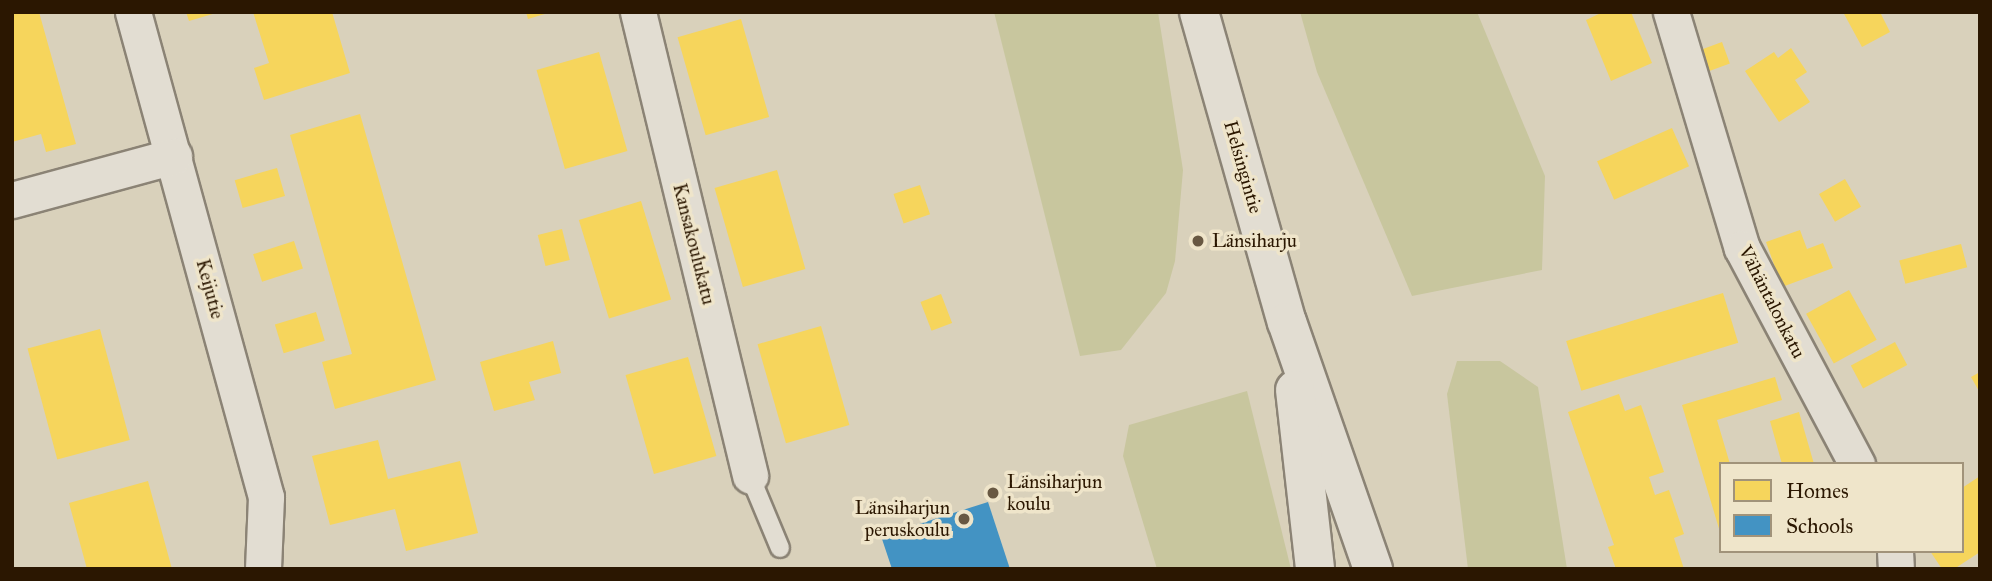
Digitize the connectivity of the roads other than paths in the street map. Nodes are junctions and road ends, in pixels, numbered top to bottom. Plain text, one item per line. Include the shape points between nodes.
1 (134, 12) edge
2 (638, 12) edge
3 (1199, 12) edge
4 (1671, 12) edge
5 (174, 156) junction
6 (12, 200) edge
7 (1287, 322) junction
8 (1856, 462) edge
9 (750, 476) joint
10 (780, 548) dead end
11 (263, 569) edge
12 (1315, 569) edge
13 (1373, 569) edge

1 - 5 street, Keijutie
2 - 9 street, Kansakoulukatu
3 - 7 main road, Helsingintie
4 - 8 street, Vähäntalonkatu via 1742,248
5 - 6 street
5 - 11 street, Keijutie via 266,497
7 - 12 main road, Helsingintie
7 - 13 main road, Helsingintie
9 - 10 lane

